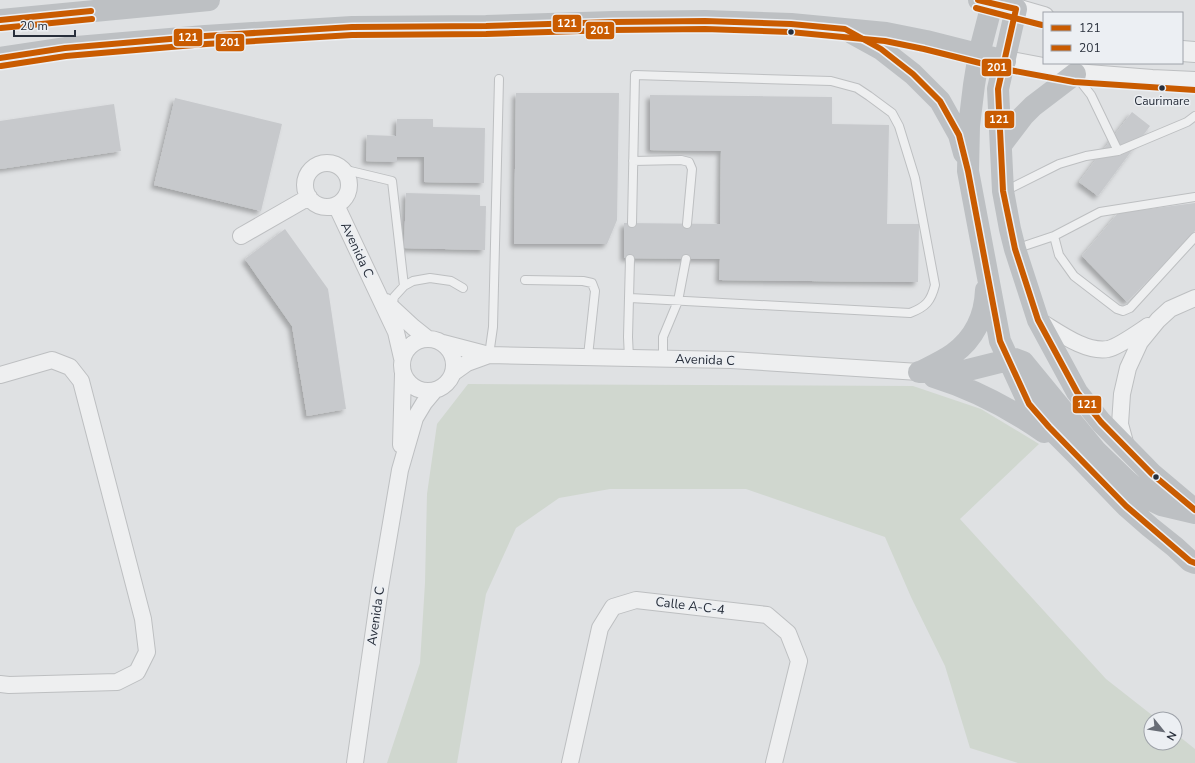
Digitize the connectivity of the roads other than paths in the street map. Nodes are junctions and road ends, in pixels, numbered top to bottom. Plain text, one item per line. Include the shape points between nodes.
1 (209, 0) edge
2 (985, 2) edge
3 (1016, 9) junction
4 (1043, 16) edge
5 (0, 20) edge
6 (845, 29) junction
7 (1183, 51) edge
8 (1195, 52) edge
9 (979, 54) junction
10 (0, 58) edge
11 (1005, 61) junction
12 (1075, 74) junction
13 (499, 79) dead end
14 (1195, 82) edge
15 (1195, 116) edge
16 (1001, 145) junction
17 (1118, 152) junction
18 (633, 161) junction
19 (342, 169) junction
20 (968, 171) junction
21 (1003, 192) junction
22 (1195, 197) edge
23 (309, 198) junction
24 (336, 205) junction
25 (632, 223) dead end
26 (687, 224) dead end
27 (241, 236) dead end
28 (1054, 236) junction
29 (1195, 237) edge
30 (1015, 249) junction
31 (630, 259) dead end
32 (686, 259) dead end
33 (987, 271) junction
34 (525, 280) dead end
35 (404, 286) junction
36 (463, 288) dead end
37 (378, 295) junction
38 (630, 298) junction
39 (1195, 298) edge
40 (678, 301) junction
41 (392, 308) junction
42 (1038, 320) junction
43 (1158, 320) junction
44 (435, 341) junction
45 (489, 355) junction
46 (588, 356) junction
47 (402, 358) junction
48 (629, 358) junction
49 (663, 359) junction
50 (1008, 360) junction
51 (919, 372) junction
52 (453, 373) junction
53 (403, 374) junction
54 (0, 375) edge
55 (434, 390) junction
56 (1126, 446) junction
57 (1078, 456) junction
58 (400, 470) junction
59 (1195, 511) edge
60 (1195, 563) edge
61 (0, 684) edge
62 (356, 763) edge
63 (570, 763) edge
64 (774, 763) edge

1 - 5 main road
2 - 3 main road
2 - 9 main road
3 - 4 street
3 - 11 main road
6 - 9 main road via 886,33
6 - 10 main road via 705,21 352,27 73,47
6 - 20 main road via 881,49 913,74 940,101 959,135
7 - 8 street
9 - 11 main road
9 - 20 main road via 969,126
11 - 12 street
11 - 16 main road via 998,89
12 - 14 street
12 - 16 main road via 1022,116
12 - 17 lane via 1091,95
13 - 45 lane via 493,327
15 - 17 lane via 1187,122
16 - 21 main road
17 - 21 lane via 1086,156 1059,164
18 - 25 lane
18 - 26 lane via 689,162 692,169
18 - 40 lane via 635,75 831,81 857,88 892,113 899,126 915,178 935,285 932,297 922,308 910,313
19 - 23 street via 330,164 316,166 305,184
19 - 24 street, Avenida C via 347,175 348,192 344,200
19 - 35 lane via 392,181
20 - 33 main road
21 - 30 main road
22 - 28 lane via 1100,212
23 - 24 street, Avenida C via 321,207
23 - 27 street
24 - 37 street, Avenida C
28 - 29 lane via 1059,254 1074,276 1123,311 1130,308
28 - 30 lane
30 - 42 main road
31 - 38 lane
32 - 40 lane
33 - 50 main road via 1000,341
33 - 51 main road via 983,313 970,339 952,354
34 - 46 lane via 592,283 595,291
35 - 36 lane via 413,281 430,278 451,281
35 - 41 lane via 394,297
37 - 41 street, Avenida C
37 - 47 street, Avenida C via 396,332
38 - 40 lane
38 - 48 lane
39 - 43 street via 1170,309
40 - 49 lane via 664,337
41 - 44 street, Avenida C via 412,327
42 - 43 street via 1079,343 1095,349 1109,349
42 - 56 main road via 1078,392 1101,422
43 - 56 street via 1140,342 1128,368 1122,394 1120,424
44 - 45 street, Avenida C
44 - 47 street via 420,340 412,344
44 - 52 street, Avenida C via 451,353
45 - 46 street, Avenida C
45 - 52 street, Avenida C via 467,362
46 - 48 street, Avenida C
47 - 53 street, Avenida C
48 - 49 street, Avenida C
49 - 51 street, Avenida C via 731,360
50 - 51 main road via 964,371
50 - 57 main road via 1029,404
50 - 59 main road via 1023,362 1096,451 1148,498 1161,505
51 - 57 main road via 946,380 991,400 1039,428
52 - 55 street, Avenida C via 446,384
53 - 55 street via 410,385 422,391
53 - 58 street, Avenida C
54 - 61 street via 52,360 70,367 81,381 143,618 147,652 137,672 117,682
55 - 58 street, Avenida C via 415,418
56 - 59 main road via 1152,474
57 - 60 main road via 1126,506
58 - 62 street, Avenida C via 380,588
63 - 64 street, Calle A-C-4 via 600,628 613,607 636,600 767,615 788,633 799,661

